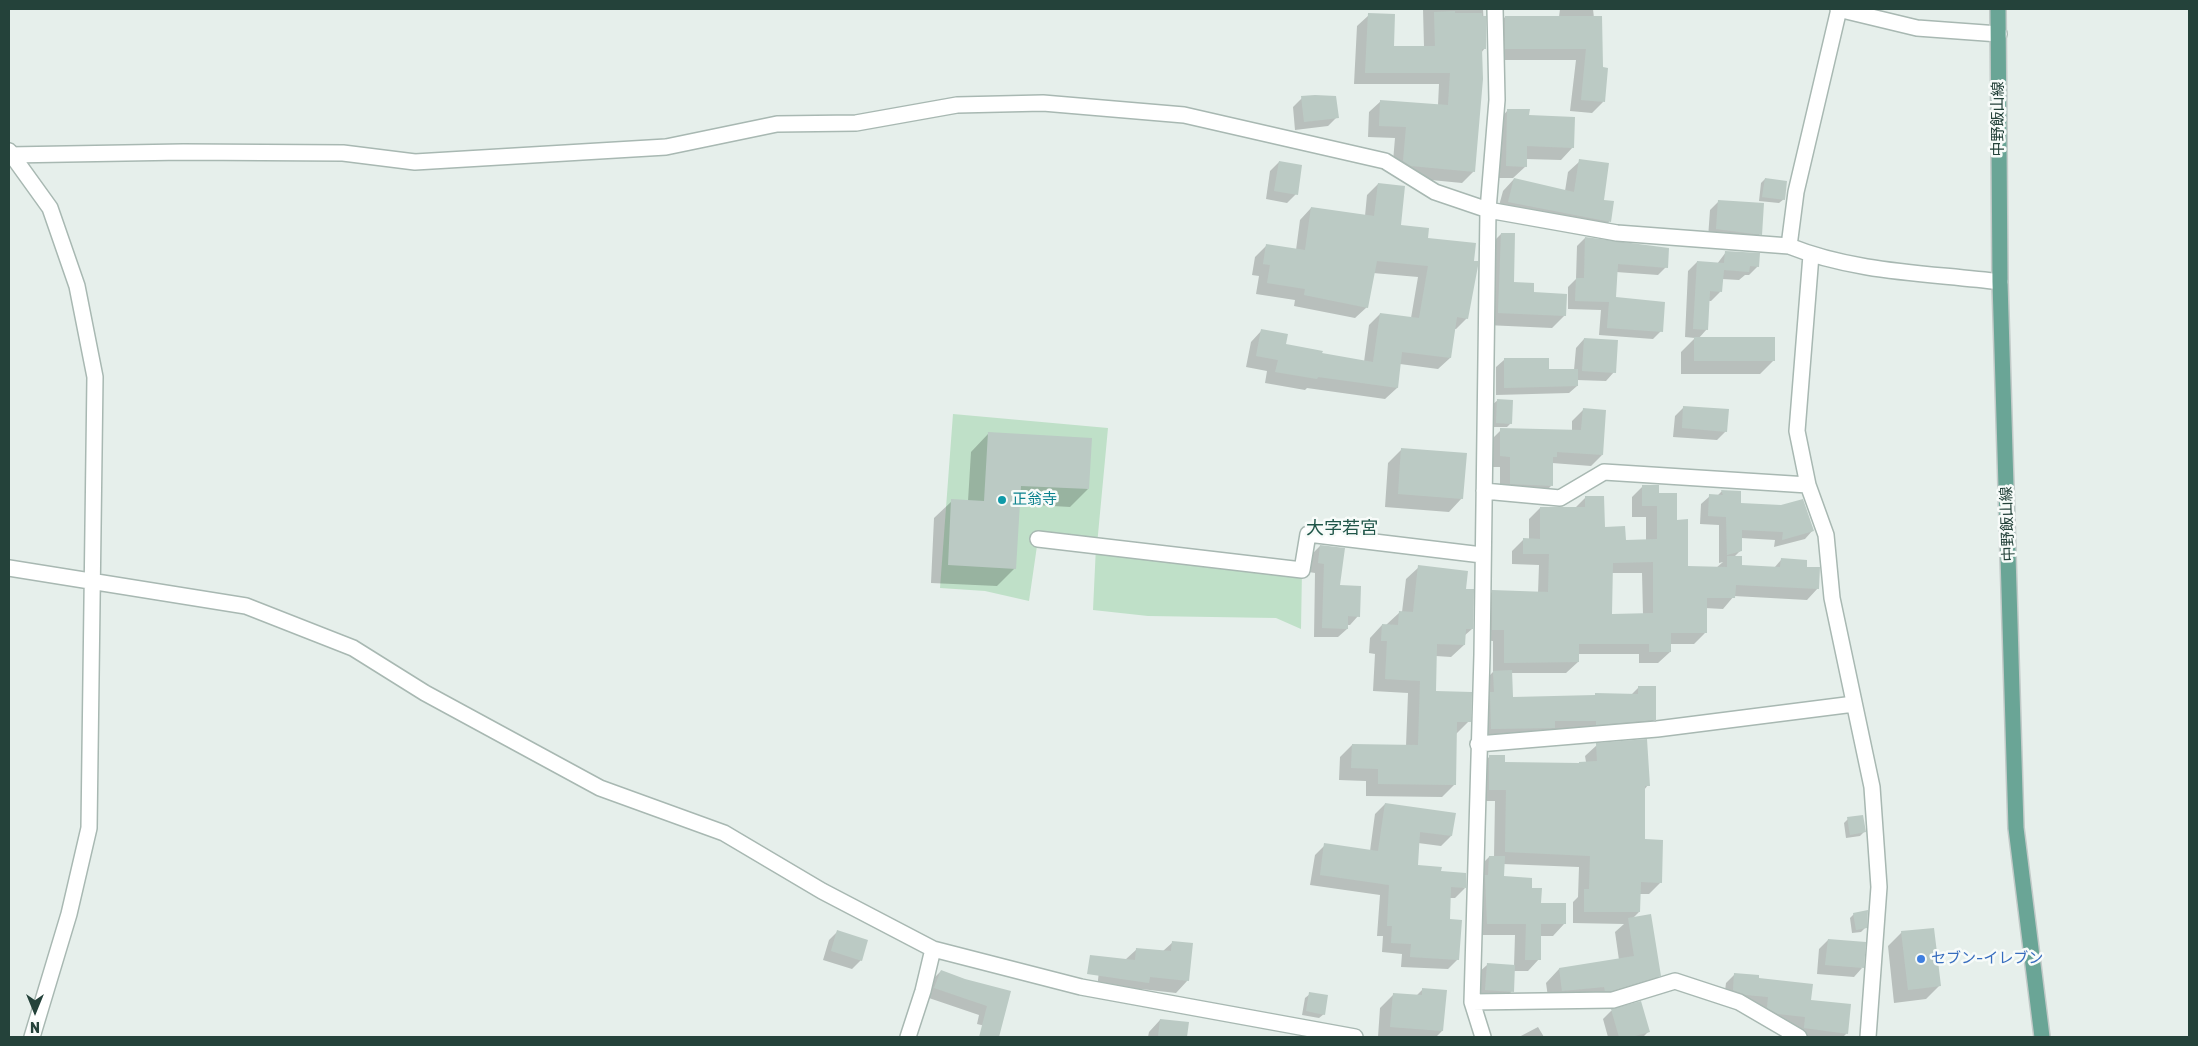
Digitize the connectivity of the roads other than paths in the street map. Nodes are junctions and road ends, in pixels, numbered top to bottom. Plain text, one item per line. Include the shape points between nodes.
1 (1495, 9) edge
2 (1838, 9) edge
3 (1998, 9) edge
4 (1998, 34) junction
5 (10, 154) edge
6 (1488, 210) junction
7 (1789, 246) junction
8 (1811, 255) junction
9 (2000, 282) junction
10 (1808, 485) junction
11 (1484, 491) junction
12 (1038, 539) dead end
13 (1482, 556) junction
14 (9, 568) edge
15 (93, 582) junction
16 (1854, 704) junction
17 (1478, 744) junction
18 (933, 949) junction
19 (1472, 1002) junction
20 (1296, 1033) edge
21 (32, 1037) edge
22 (908, 1037) edge
23 (1356, 1037) edge
24 (1483, 1037) edge
25 (1799, 1037) edge
26 (1868, 1037) edge
27 (2042, 1037) edge

1 - 6 street via 1497,100
2 - 4 street via 1917,28
2 - 7 street via 1796,192
3 - 4 main road, 中野飯山線
4 - 9 main road, 中野飯山線
5 - 6 street via 343,153 415,162 666,147 777,124 856,122 957,106 1043,103 1184,115 1385,161 1435,192
5 - 15 street via 50,208 77,286 93,368
6 - 7 street via 1617,233
6 - 11 street
7 - 8 street
8 - 9 street via 1857,266
8 - 10 street via 1797,431
9 - 27 main road, 中野飯山線 via 2016,828
10 - 11 street via 1604,472 1560,498
10 - 16 street via 1826,535 1832,598
11 - 13 street
12 - 13 street via 1302,570 1308,534
13 - 17 street
14 - 15 street
15 - 18 street via 246,606 353,648 425,693 600,788 724,833 822,891
15 - 21 street via 89,828 69,914
16 - 17 street via 1657,729
16 - 26 street via 1872,787 1879,887
17 - 19 street
18 - 20 street via 1081,987
18 - 22 street
19 - 24 street
19 - 25 street via 1613,1000 1675,981 1739,1002
20 - 23 street

